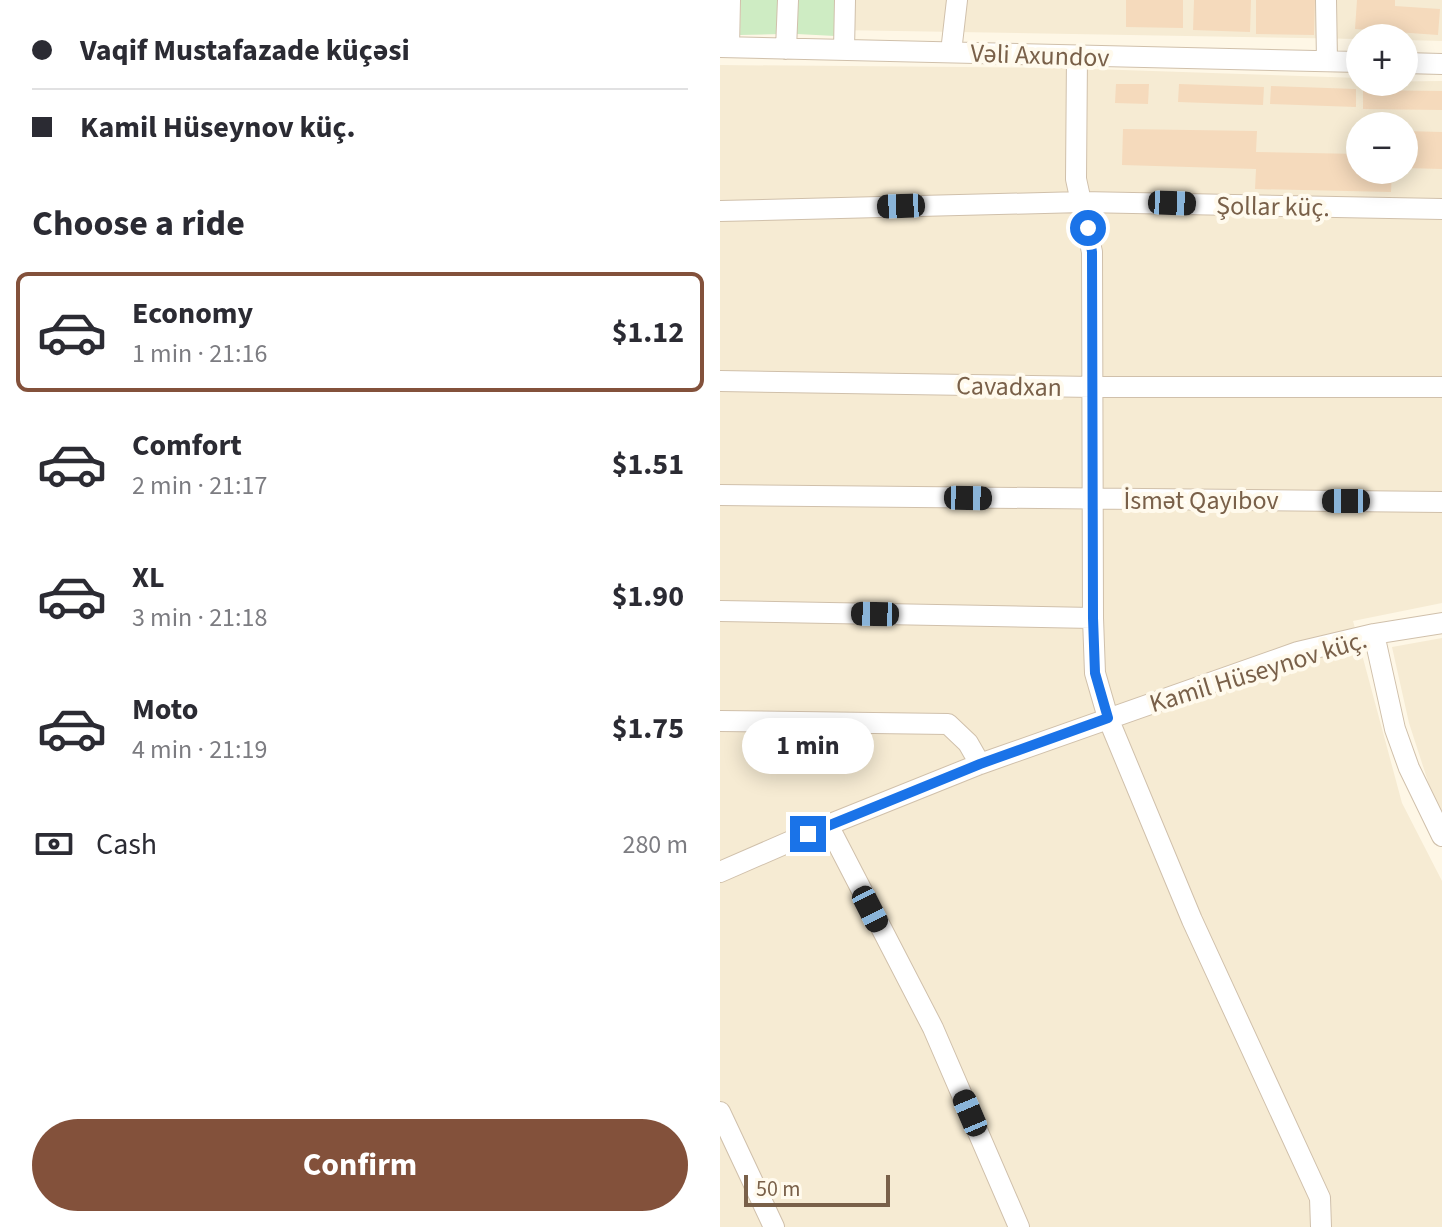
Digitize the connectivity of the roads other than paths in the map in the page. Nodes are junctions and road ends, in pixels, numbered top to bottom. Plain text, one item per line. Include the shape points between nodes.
1 (730, 0) edge
2 (788, 0) edge
3 (845, 0) edge
4 (957, 0) edge
5 (1326, 0) edge
6 (724, 47) edge
7 (786, 49) junction
8 (844, 50) junction
9 (951, 52) junction
10 (1077, 56) junction
11 (1327, 61) junction
12 (1346, 62) edge
13 (1418, 63) edge
14 (1442, 64) edge
15 (1082, 202) junction
16 (1442, 209) edge
17 (720, 211) edge
18 (720, 381) edge
19 (1093, 387) junction
20 (1442, 387) edge
21 (720, 495) edge
22 (1091, 499) junction
23 (1442, 502) edge
24 (720, 611) edge
25 (1093, 618) junction
26 (1442, 623) edge
27 (1374, 634) junction
28 (1108, 718) junction
29 (720, 721) edge
30 (980, 764) junction
31 (828, 825) junction
32 (1442, 836) edge
33 (720, 872) edge
34 (720, 1112) edge
35 (774, 1227) edge
36 (1019, 1227) edge
37 (1321, 1227) edge

1 - 6 street
2 - 7 street
3 - 8 street
4 - 9 street
5 - 11 street
6 - 7 street, Vəli Axundov
7 - 8 street, Vəli Axundov
8 - 9 street, Vəli Axundov
9 - 10 street, Vəli Axundov
10 - 11 street, Vəli Axundov
10 - 15 street via 1075,159
11 - 12 street, Vəli Axundov
13 - 14 street
15 - 16 street, Şollar küç.
15 - 17 street, Şollar küç.
15 - 19 street via 1092,252
18 - 19 street, Cavadxan
19 - 20 street, Cavadxan
19 - 22 street
21 - 22 street, İsmət Qayıbov
22 - 23 street, İsmət Qayıbov
22 - 25 street
24 - 25 street
25 - 28 street via 1095,673
26 - 27 street, Kamil Hüseynov küç.
27 - 28 street, Kamil Hüseynov küç. via 1298,652
27 - 32 street via 1395,729
28 - 30 street, Kamil Hüseynov küç.
28 - 37 street via 1192,920 1320,1198
29 - 30 street via 948,724
30 - 31 street, Kamil Hüseynov küç.
31 - 33 street, Kamil Hüseynov küç.
31 - 36 street via 933,1028
34 - 35 street

